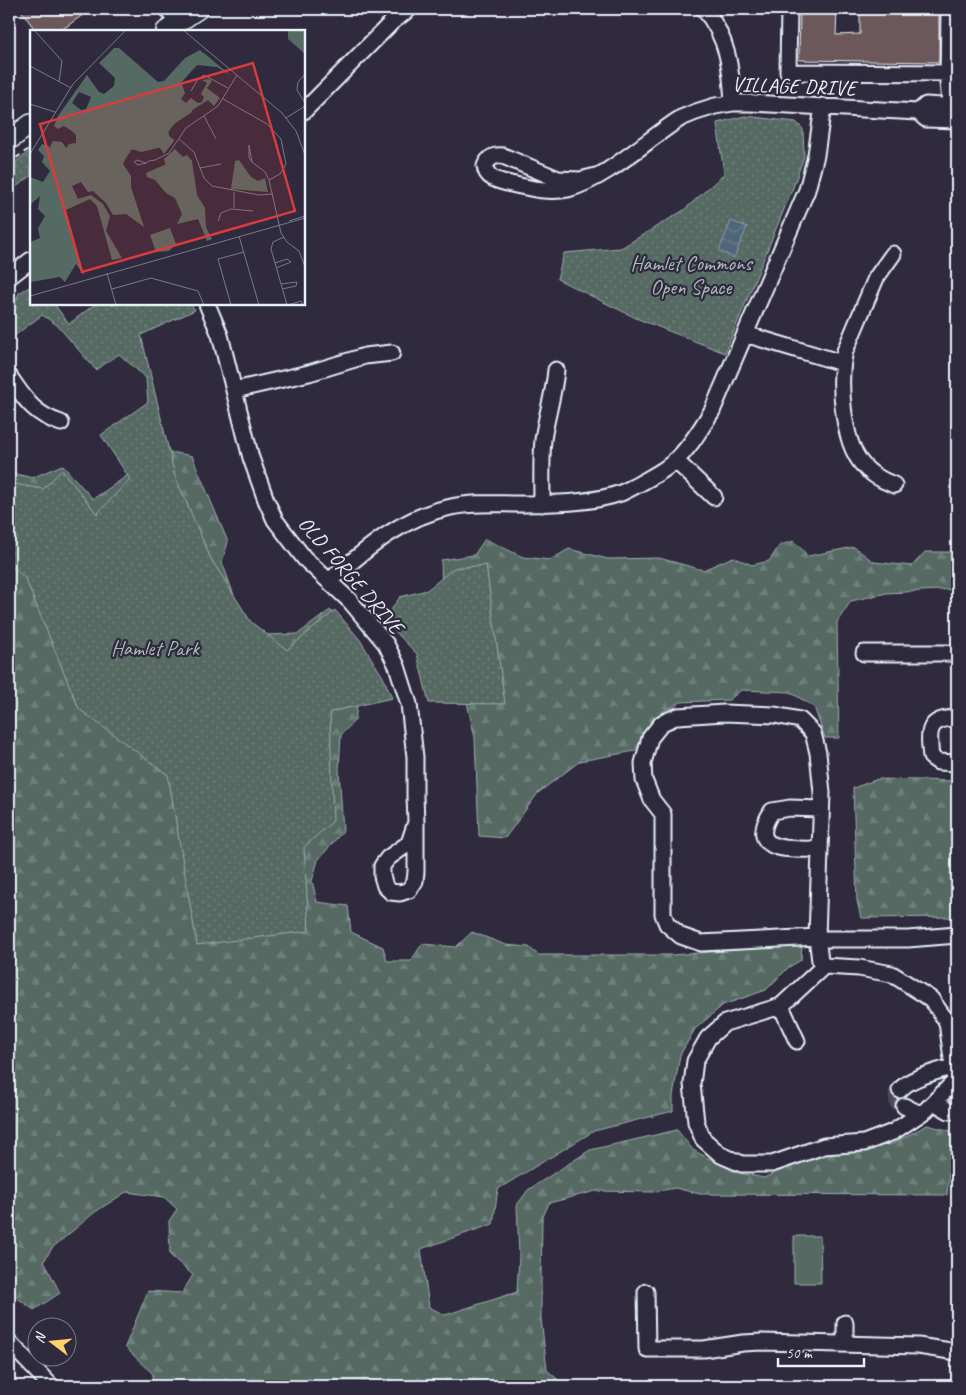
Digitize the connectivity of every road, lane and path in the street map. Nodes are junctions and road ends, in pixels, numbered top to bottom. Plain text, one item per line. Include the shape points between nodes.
1 (198, 9) edge
2 (409, 9) edge
3 (704, 9) edge
4 (789, 9) edge
5 (948, 9) edge
6 (170, 21) edge
7 (953, 73) edge
8 (733, 103) junction
9 (823, 106) junction
10 (305, 110) edge
11 (954, 114) edge
12 (30, 125) edge
13 (9, 140) edge
14 (29, 148) dead end
15 (9, 163) edge
16 (600, 175) junction
17 (893, 254) dead end
18 (30, 261) edge
19 (9, 277) edge
20 (207, 305) edge
21 (746, 334) junction
22 (392, 353) dead end
23 (842, 363) junction
24 (556, 370) dead end
25 (9, 376) edge
26 (234, 390) junction
27 (61, 423) dead end
28 (675, 460) junction
29 (894, 485) dead end
30 (714, 497) dead end
31 (542, 504) junction
32 (329, 581) junction
33 (864, 653) dead end
34 (957, 653) edge
35 (957, 718) edge
36 (957, 763) edge
37 (821, 809) junction
38 (416, 822) dead end
39 (820, 849) junction
40 (957, 935) edge
41 (817, 937) junction
42 (824, 966) junction
43 (781, 1006) junction
44 (797, 1041) dead end
45 (955, 1071) edge
46 (900, 1090) dead end
47 (934, 1102) junction
48 (904, 1106) dead end
49 (957, 1110) edge
50 (920, 1114) junction
51 (646, 1292) dead end
52 (845, 1323) dead end
53 (9, 1342) edge
54 (845, 1344) junction
55 (957, 1352) edge
56 (50, 1386) edge

1 - 6 main road
2 - 10 street via 392,22
3 - 8 street via 726,46
4 - 7 street via 788,72
5 - 7 street
7 - 11 street
8 - 9 street, VILLAGE DRIVE
8 - 16 street, VILLAGE DRIVE via 681,118
9 - 11 street, VILLAGE DRIVE via 918,112 926,119
9 - 21 street via 807,190
12 - 13 main road
14 - 15 path
16 - 16 street, VILLAGE DRIVE via 580,180 558,179 496,155 485,166 494,179 537,190 567,189
17 - 23 street via 876,278
18 - 19 street
20 - 26 street, OLD FORGE DRIVE via 220,334
21 - 23 street
21 - 28 street via 712,411
22 - 26 street via 365,356
23 - 29 street via 843,405 854,452 869,472
24 - 31 street via 543,439
25 - 27 street via 31,407
26 - 32 street, OLD FORGE DRIVE via 251,458 275,520 304,558
28 - 30 street
28 - 31 street via 622,492 581,501
31 - 32 street via 468,504 427,514 394,529
32 - 38 street, OLD FORGE DRIVE via 386,644 397,666 409,704 415,757
33 - 34 street
35 - 36 street via 939,720 933,725 929,738 931,756 938,762
37 - 39 street
37 - 39 street via 772,811 764,822 764,835 769,844 784,849
37 - 41 street via 818,753 813,733 800,720 775,715 724,713 678,716 662,722 650,738 643,763 644,780 652,800 663,814 663,914 667,924 681,936 701,943
39 - 41 street
40 - 41 street via 908,939
41 - 42 street via 820,961
42 - 43 street
42 - 45 street via 892,974 931,999 947,1022
43 - 44 street
43 - 50 street via 725,1023 708,1038 695,1061 692,1084 696,1122 703,1139 721,1155 742,1164 772,1164 824,1146 864,1143 892,1132
45 - 46 street via 913,1080
45 - 47 street via 955,1081
47 - 49 street via 949,1111
47 - 50 street
48 - 50 street
51 - 54 street via 646,1350 704,1349 762,1342
52 - 54 street
53 - 56 street
54 - 55 street via 918,1346

